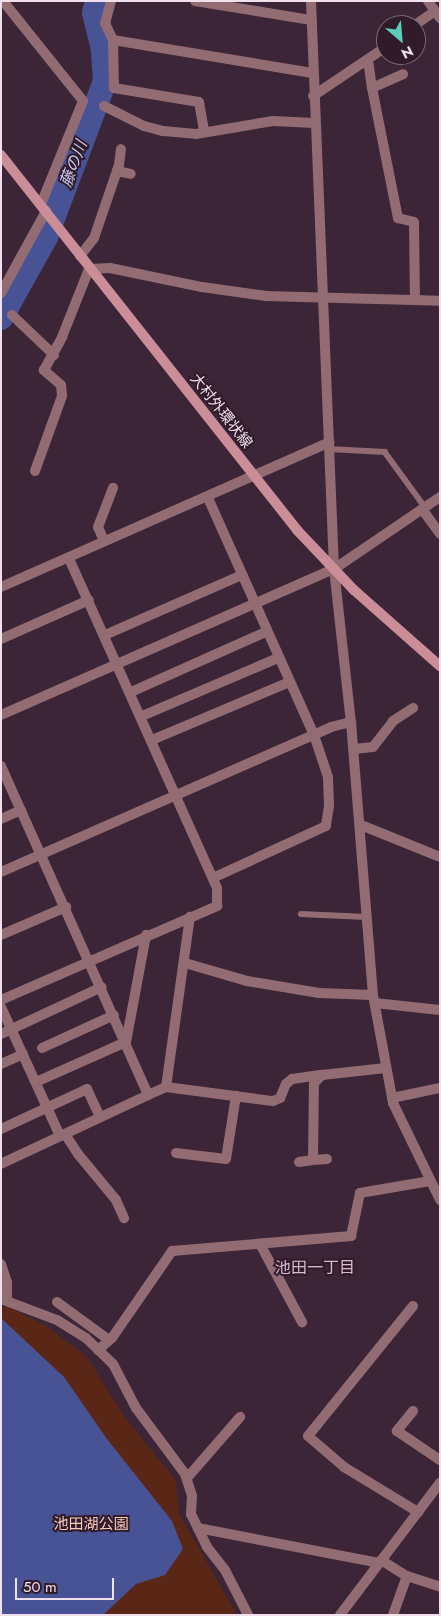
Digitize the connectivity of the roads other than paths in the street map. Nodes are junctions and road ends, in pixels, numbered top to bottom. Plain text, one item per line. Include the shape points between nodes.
1 (111, 1) edge
2 (195, 1) edge
3 (311, 1) edge
4 (428, 1) edge
5 (3, 5) edge
6 (437, 14) edge
7 (311, 20) junction
8 (113, 40) junction
9 (376, 54) edge
10 (368, 60) junction
11 (312, 73) junction
12 (403, 74) dead end
13 (372, 88) junction
14 (313, 96) junction
15 (104, 106) dead end
16 (314, 122) junction
17 (204, 130) junction
18 (121, 149) dead end
19 (1, 156) edge
20 (116, 171) junction
21 (131, 174) dead end
22 (44, 209) junction
23 (80, 256) junction
24 (89, 269) junction
25 (1, 293) edge
26 (324, 295) junction
27 (416, 299) junction
28 (440, 301) edge
29 (12, 315) dead end
30 (54, 355) junction
31 (329, 446) junction
32 (35, 471) dead end
33 (254, 476) junction
34 (113, 488) dead end
35 (440, 497) edge
36 (208, 498) junction
37 (424, 508) junction
38 (440, 534) edge
39 (104, 541) junction
40 (69, 558) junction
41 (334, 569) junction
42 (242, 576) junction
43 (1, 587) edge
44 (89, 600) junction
45 (254, 604) junction
46 (266, 632) junction
47 (105, 635) junction
48 (1, 639) edge
49 (278, 658) junction
50 (118, 664) junction
51 (440, 666) edge
52 (289, 682) junction
53 (131, 692) junction
54 (413, 708) dead end
55 (1, 715) edge
56 (142, 716) junction
57 (351, 722) junction
58 (314, 735) junction
59 (152, 740) junction
60 (354, 749) junction
61 (1, 766) edge
62 (4, 779) edge
63 (177, 797) junction
64 (21, 810) junction
65 (1, 819) edge
66 (361, 825) junction
67 (40, 854) junction
68 (440, 857) edge
69 (1, 872) edge
70 (213, 878) junction
71 (66, 906) junction
72 (301, 914) dead end
73 (190, 917) junction
74 (367, 917) junction
75 (1, 935) edge
76 (146, 935) junction
77 (88, 959) junction
78 (185, 963) junction
79 (102, 987) junction
80 (374, 999) junction
81 (1, 1000) edge
82 (1, 1007) edge
83 (440, 1010) edge
84 (114, 1015) junction
85 (11, 1029) junction
86 (1, 1034) edge
87 (126, 1042) junction
88 (42, 1048) dead end
89 (23, 1054) junction
90 (1, 1064) edge
91 (386, 1068) junction
92 (322, 1075) junction
93 (36, 1082) junction
94 (166, 1087) junction
95 (440, 1088) edge
96 (148, 1095) junction
97 (236, 1096) junction
98 (392, 1098) junction
99 (47, 1108) junction
100 (100, 1117) junction
101 (1, 1129) edge
102 (63, 1135) junction
103 (176, 1153) dead end
104 (327, 1159) dead end
105 (313, 1160) junction
106 (299, 1162) dead end
107 (1, 1164) edge
108 (430, 1181) junction
109 (440, 1200) edge
110 (124, 1218) dead end
111 (260, 1244) junction
112 (1, 1264) edge
113 (4, 1299) edge
114 (57, 1302) dead end
115 (414, 1306) dead end
116 (302, 1322) dead end
117 (109, 1340) junction
118 (98, 1350) junction
119 (413, 1411) dead end
120 (240, 1417) dead end
121 (440, 1460) edge
122 (186, 1478) junction
123 (440, 1483) edge
124 (418, 1512) junction
125 (198, 1528) junction
126 (380, 1561) junction
127 (406, 1576) junction
128 (440, 1587) edge
129 (248, 1615) edge
130 (340, 1615) edge
131 (393, 1615) edge

1 - 8 street via 105,23
2 - 7 street
3 - 7 street
4 - 6 street
5 - 22 street via 83,101
7 - 11 street
8 - 11 street
8 - 17 street via 114,88 199,102
9 - 10 street
10 - 13 street
10 - 14 street
11 - 14 street
12 - 13 street
13 - 27 street via 398,218 414,222
14 - 16 street
15 - 17 street via 144,126 163,131 196,134
16 - 17 street via 273,121
16 - 26 street
18 - 20 street
19 - 22 main road, 大村外環状線
20 - 21 street
20 - 23 street via 94,238
22 - 23 main road, 大村外環状線
22 - 25 street
23 - 24 main road, 大村外環状線
24 - 26 street via 110,268 266,296
24 - 30 street
24 - 33 main road, 大村外環状線
26 - 27 street via 389,301
26 - 31 street
27 - 28 street
29 - 30 street
30 - 32 street via 44,370 61,384 62,396
31 - 33 street
31 - 37 lane via 385,452
31 - 41 street
33 - 36 street
33 - 41 main road, 大村外環状線
34 - 39 street via 98,528
35 - 37 street
36 - 39 street
36 - 42 street
37 - 38 street
37 - 41 street
39 - 40 street
40 - 43 street
40 - 44 street
41 - 45 street
41 - 51 main road, 大村外環状線
41 - 57 street
42 - 45 street
42 - 47 street
44 - 47 street
44 - 48 street
45 - 46 street
45 - 50 street
46 - 49 street
46 - 53 street
47 - 50 street
49 - 52 street
49 - 56 street
50 - 53 street
50 - 55 street
52 - 58 street
52 - 59 street
53 - 56 street
54 - 60 street via 393,720 373,747
56 - 59 street
57 - 58 street
57 - 60 street
58 - 63 street
58 - 70 street via 328,777 326,826
59 - 63 street
60 - 66 street
61 - 62 street
62 - 64 street
63 - 67 street
63 - 70 street
64 - 65 street
64 - 67 street
66 - 68 street
66 - 74 street
67 - 69 street
67 - 71 street
70 - 73 street via 217,888 217,906
71 - 75 street
71 - 77 street
72 - 74 lane
73 - 76 street
73 - 78 street
74 - 80 street
76 - 77 street
76 - 87 street
77 - 79 street
77 - 81 street
78 - 80 street via 247,982
78 - 94 street
79 - 84 street
79 - 85 street
80 - 83 street
80 - 91 street
82 - 85 street
84 - 87 street
84 - 88 street
85 - 86 street
85 - 89 street
87 - 93 street
87 - 96 street
89 - 90 street
89 - 93 street
91 - 92 street
91 - 98 street
92 - 97 street via 292,1079 280,1098 273,1101
92 - 105 street via 314,1082
93 - 99 street
94 - 96 street
94 - 97 street
95 - 98 street
96 - 100 street
97 - 103 street via 226,1159
98 - 108 street
99 - 100 street via 87,1089
99 - 101 street
99 - 102 street
100 - 102 street
102 - 107 street
102 - 110 street via 116,1200
104 - 105 street
105 - 106 street
108 - 109 street
108 - 111 street via 360,1193 351,1236
111 - 116 street
111 - 117 street via 172,1251
112 - 113 street via 7,1282
113 - 118 street via 56,1320
114 - 117 street
115 - 124 street via 308,1436 344,1467
117 - 118 street
118 - 122 street via 113,1364 136,1408
119 - 121 street via 397,1431
120 - 122 street
122 - 125 street via 192,1495 192,1514
123 - 124 street
124 - 126 street
125 - 126 street
125 - 129 street
126 - 127 street
126 - 130 street
127 - 128 street
127 - 131 street

